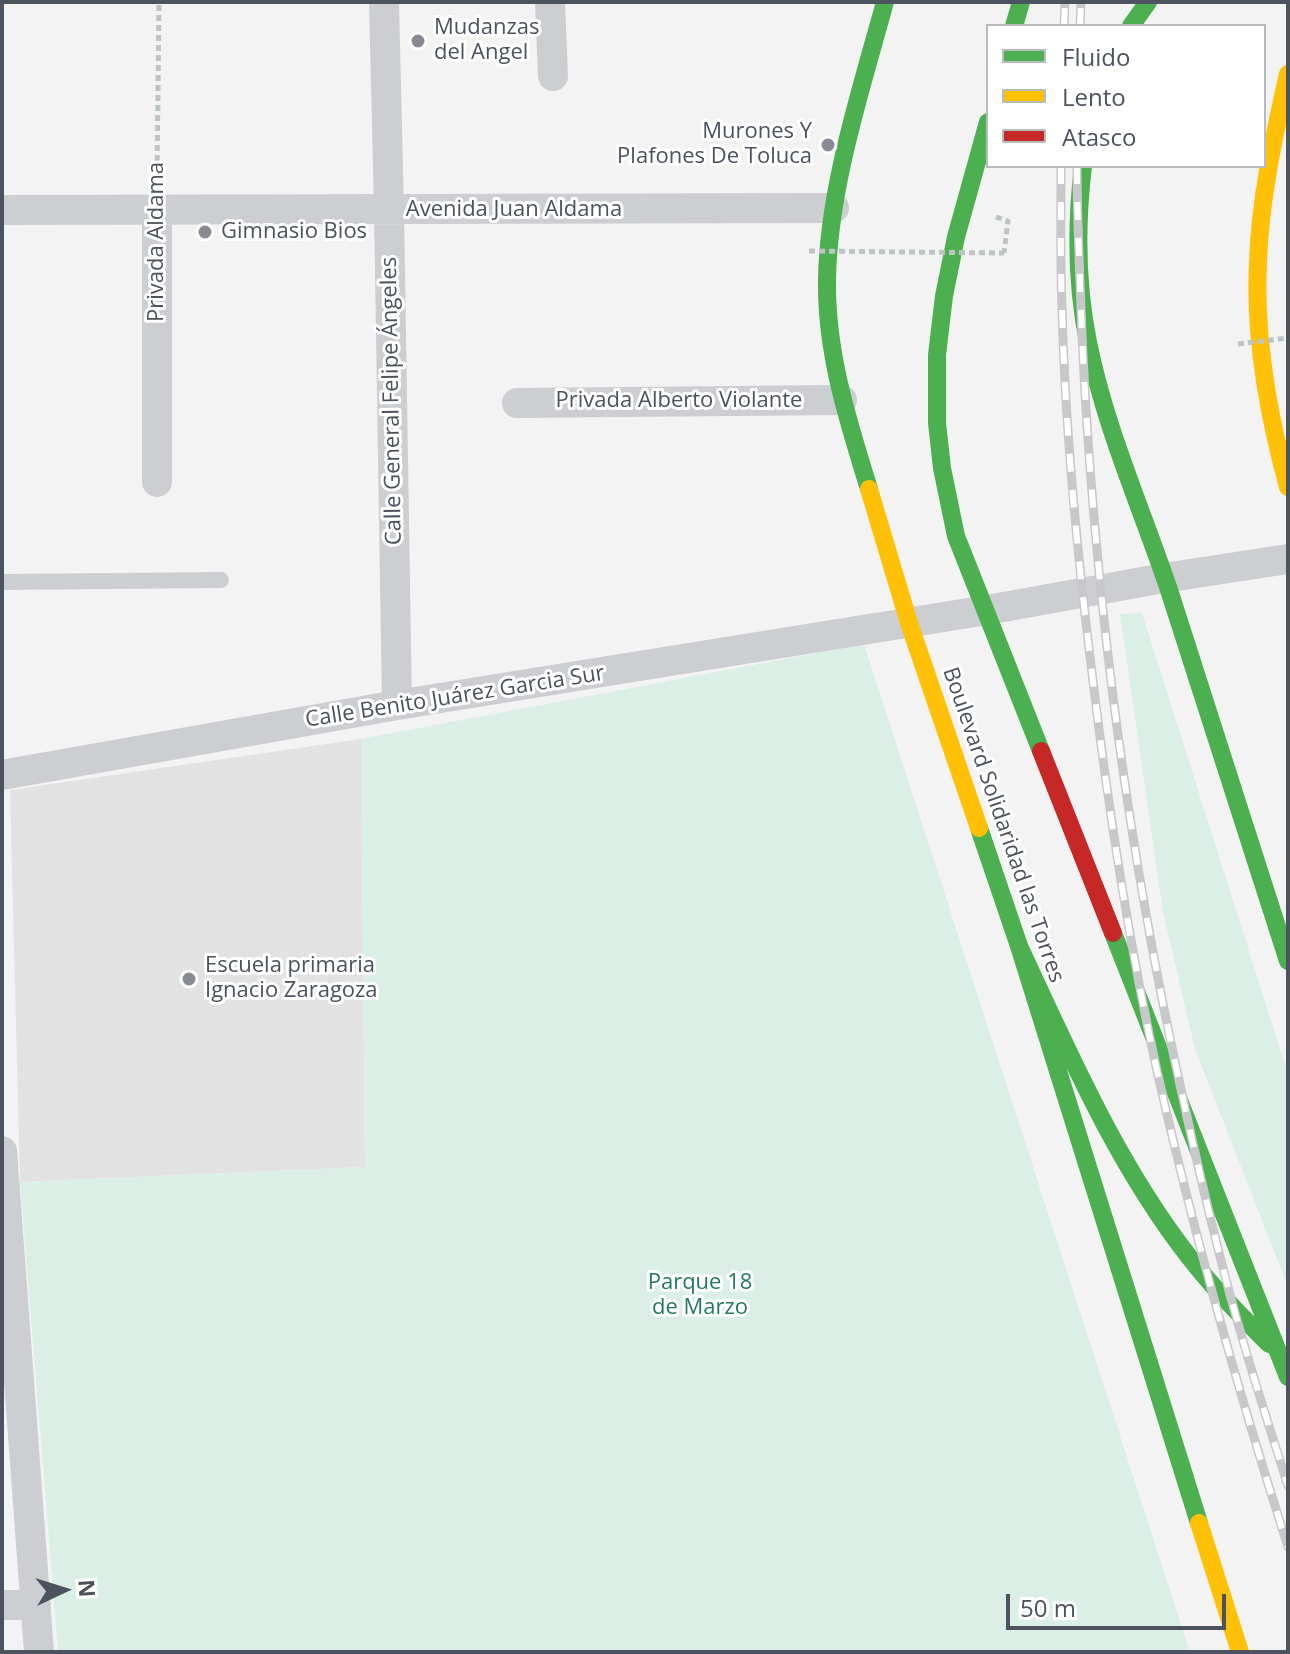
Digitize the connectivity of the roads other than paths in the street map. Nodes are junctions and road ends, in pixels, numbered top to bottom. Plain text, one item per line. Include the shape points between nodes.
1 (384, 2) edge
2 (550, 2) edge
3 (885, 2) edge
4 (1021, 2) edge
5 (1148, 2) edge
6 (1015, 24) edge
7 (1132, 24) edge
8 (1288, 74) edge
9 (553, 76) dead end
10 (986, 129) edge
11 (1083, 168) edge
12 (834, 208) junction
13 (2, 210) edge
14 (389, 210) junction
15 (157, 211) junction
16 (842, 400) junction
17 (517, 403) dead end
18 (157, 482) dead end
19 (1288, 487) edge
20 (1288, 559) edge
21 (1164, 578) junction
22 (221, 580) dead end
23 (2, 582) edge
24 (987, 610) junction
25 (909, 623) junction
26 (397, 705) junction
27 (2, 775) edge
28 (1019, 946) junction
29 (1288, 961) edge
30 (2, 1151) edge
31 (4, 1208) edge
32 (1278, 1353) junction
33 (1288, 1377) edge
34 (12, 1437) edge
35 (2, 1605) edge
36 (36, 1605) junction
37 (39, 1652) edge
38 (1240, 1652) edge

1 - 14 street, Calle General Felipe Ángeles
2 - 9 street
3 - 12 main road, Boulevard Solidaridad las Torres
4 - 6 main road
5 - 7 main road
8 - 19 main road via 1259,233 1258,297 1267,395
10 - 24 main road via 945,295 936,402 945,493 956,536
11 - 21 main road via 1079,285 1087,337 1100,394
12 - 14 street, Avenida Juan Aldama
12 - 16 main road, Boulevard Solidaridad las Torres via 827,282
13 - 15 street, Avenida Juan Aldama
14 - 15 street, Avenida Juan Aldama
14 - 26 street, Calle General Felipe Ángeles
15 - 18 street, Privada Aldama
16 - 17 street, Privada Alberto Violante
16 - 25 main road, Boulevard Solidaridad las Torres
20 - 21 street, Calle Benito Juárez Garcia Sur
21 - 24 street, Calle Benito Juárez Garcia Sur
21 - 29 main road
22 - 23 lane
24 - 25 street, Calle Benito Juárez Garcia Sur
24 - 32 main road
25 - 26 street, Calle Benito Juárez Garcia Sur
25 - 28 main road, Boulevard Solidaridad las Torres
26 - 27 street, Calle Benito Juárez Garcia Sur
28 - 32 main road via 1097,1109 1157,1214 1221,1297
28 - 38 main road, Boulevard Solidaridad las Torres
30 - 31 street
31 - 34 street
32 - 33 main road
34 - 36 street
35 - 36 street
36 - 37 street

